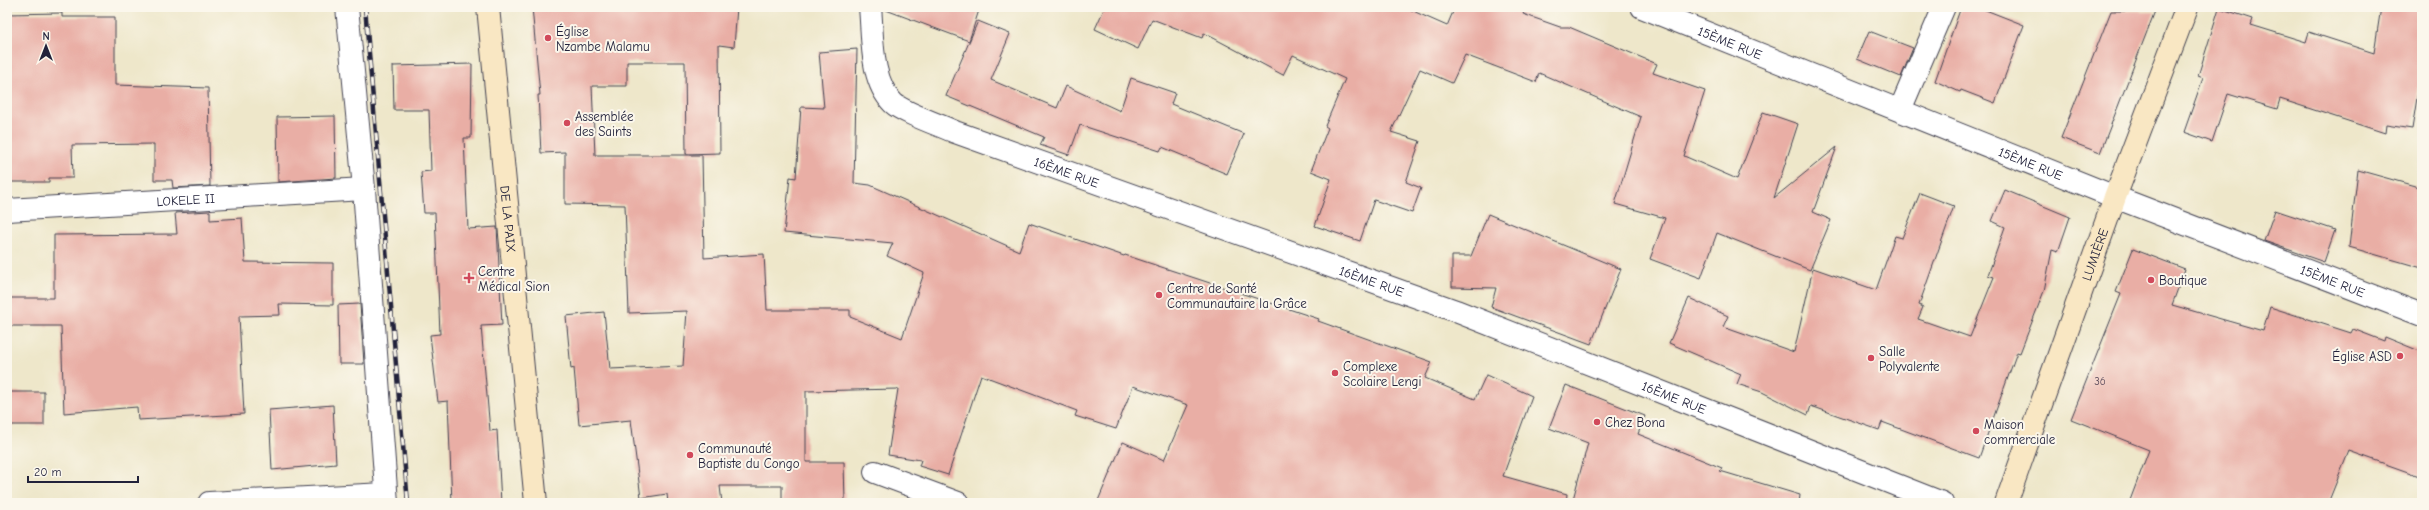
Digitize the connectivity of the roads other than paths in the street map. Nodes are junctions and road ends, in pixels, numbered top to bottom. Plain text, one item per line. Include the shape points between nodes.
1 (348, 7) edge
2 (488, 7) edge
3 (870, 7) edge
4 (1642, 7) edge
5 (1944, 7) edge
6 (2187, 7) edge
7 (1900, 110) junction
8 (364, 189) junction
9 (2115, 197) junction
10 (7, 210) edge
11 (2422, 315) edge
12 (875, 472) dead end
13 (386, 498) edge
14 (209, 503) edge
15 (536, 503) edge
16 (958, 503) edge
17 (1942, 503) edge
18 (2006, 503) edge

1 - 8 street
2 - 15 street, DE LA PAIX
3 - 17 street, 16ÈME RUE via 880,86 894,104 955,132 1456,311
4 - 7 street, 15ÈME RUE
5 - 7 street
6 - 9 street, LUMIÈRE
7 - 9 street, 15ÈME RUE
8 - 10 street, LOKELE II
8 - 13 street
9 - 11 street, 15ÈME RUE
9 - 18 street, LUMIÈRE
12 - 16 street
13 - 14 street

